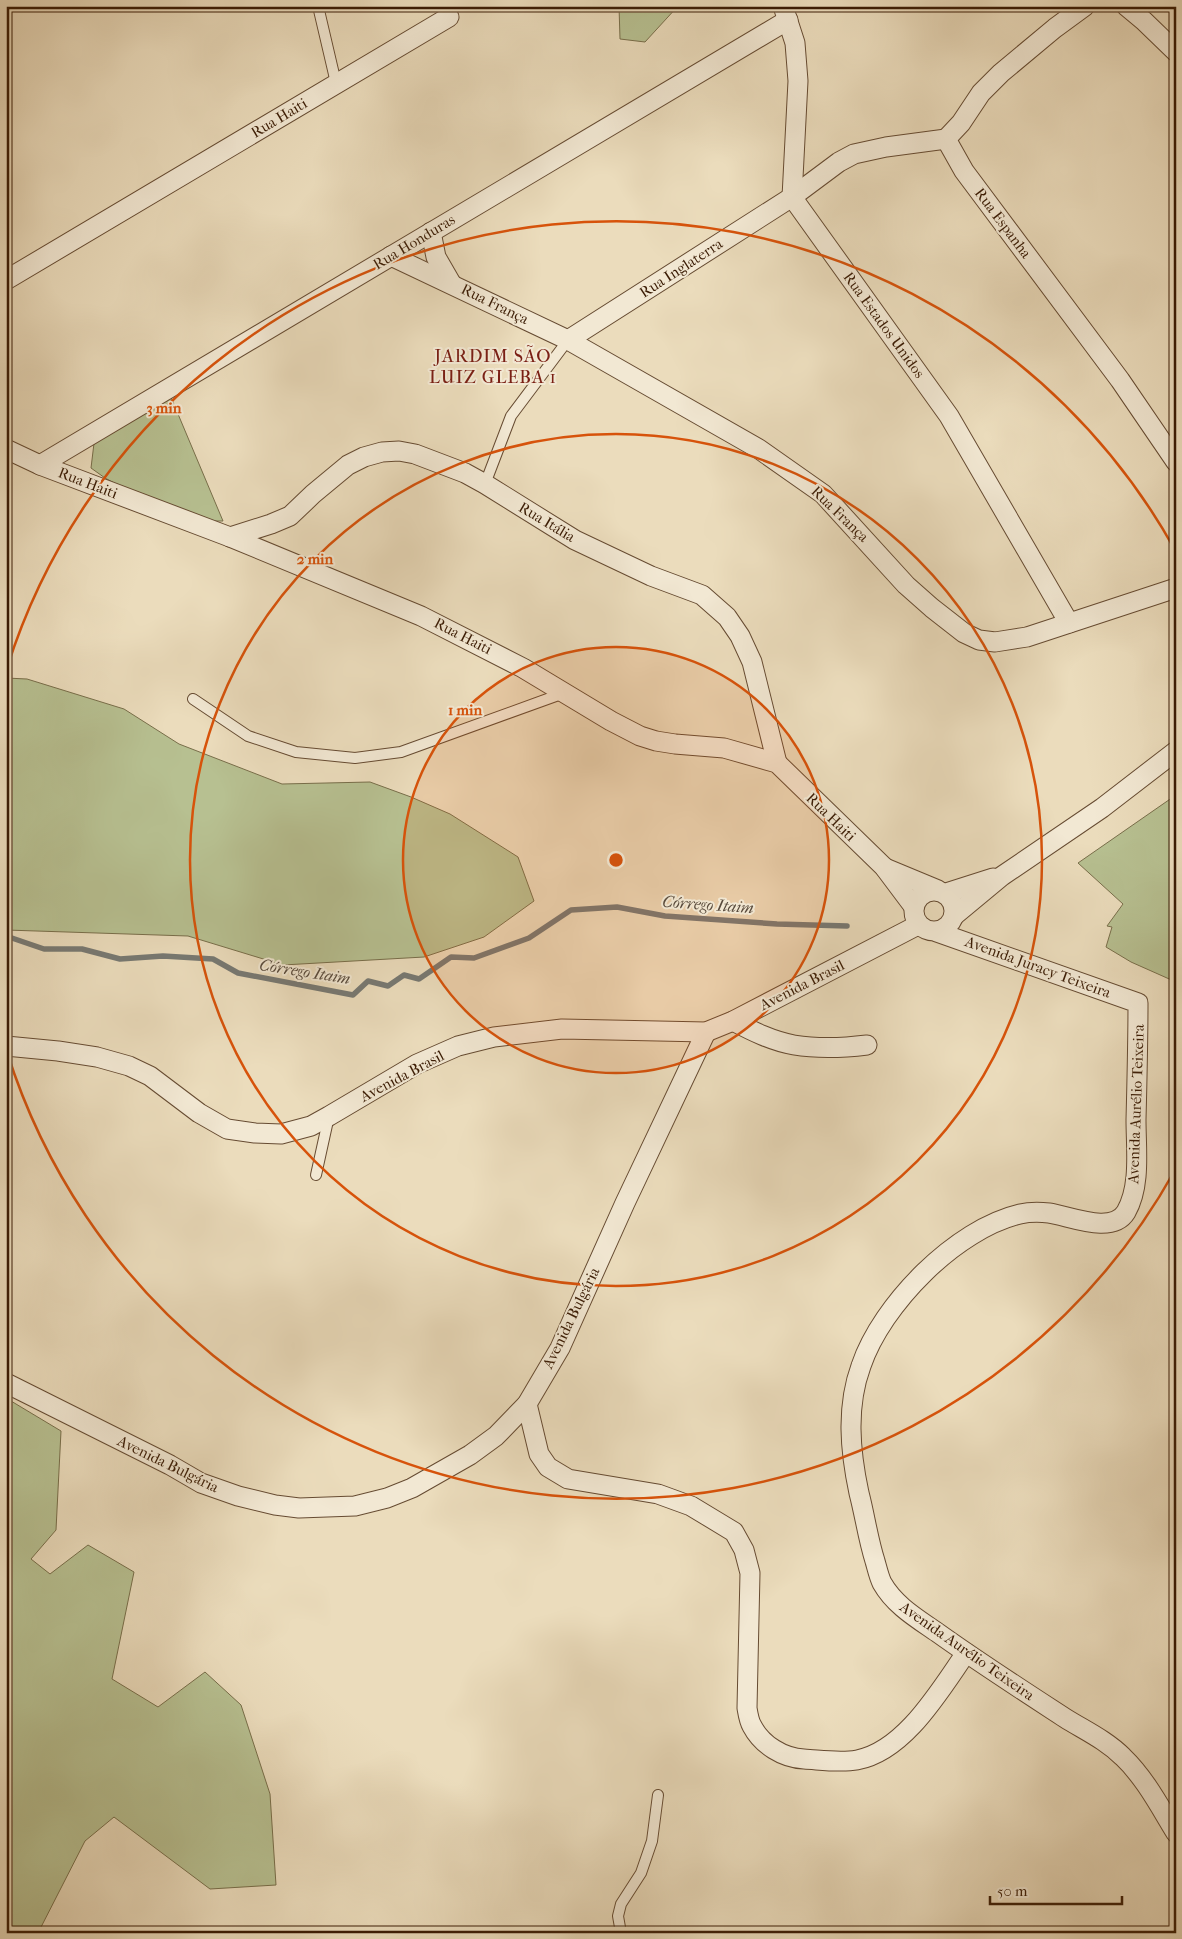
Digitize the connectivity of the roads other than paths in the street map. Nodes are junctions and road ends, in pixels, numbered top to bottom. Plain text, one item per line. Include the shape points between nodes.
1 (318, 6) edge
2 (1086, 6) edge
3 (1126, 6) edge
4 (786, 13) edge
5 (449, 17) dead end
6 (1176, 52) edge
7 (336, 83) junction
8 (946, 139) junction
9 (792, 198) junction
10 (431, 232) junction
11 (392, 256) junction
12 (6, 280) edge
13 (451, 283) junction
14 (568, 340) junction
15 (6, 449) edge
16 (1176, 462) edge
17 (40, 464) junction
18 (486, 484) junction
19 (230, 537) junction
20 (1176, 588) edge
21 (1069, 623) junction
22 (564, 693) junction
23 (193, 699) dead end
24 (1176, 751) edge
25 (777, 763) junction
26 (884, 867) junction
27 (1002, 876) junction
28 (942, 892) junction
29 (954, 915) junction
30 (916, 916) junction
31 (937, 932) junction
32 (1138, 1003) joint
33 (733, 1021) junction
34 (706, 1032) junction
35 (6, 1046) edge
36 (867, 1046) dead end
37 (329, 1116) junction
38 (316, 1175) dead end
39 (6, 1383) edge
40 (527, 1404) junction
41 (966, 1653) junction
42 (658, 1795) dead end
43 (1176, 1834) edge
44 (620, 1933) edge

1 - 7 lane
2 - 8 street via 1054,28 1001,73 981,93
3 - 6 street
4 - 9 street via 795,42 798,81
4 - 10 street, Rua Honduras
5 - 7 street, Rua Haiti
7 - 12 street, Rua Haiti
8 - 9 street, Rua Inglaterra via 886,146 854,154
8 - 16 street, Rua Espanha via 964,171
9 - 14 street, Rua Inglaterra
9 - 21 street, Rua Estados Unidos via 949,416
10 - 11 street, Rua Honduras
10 - 13 street, Rua França via 436,257
11 - 13 street, Rua França
11 - 17 street, Rua Honduras
13 - 14 street, Rua França
14 - 18 lane, Rua Inglaterra via 511,416
14 - 21 street, Rua França via 759,449 822,494 906,585 964,633 979,640 995,642 1027,637
15 - 17 street, Rua Haiti
17 - 19 street, Rua Haiti
18 - 19 street, Rua Itália via 415,454 382,452 348,465 290,516
18 - 25 street, Rua Itália via 575,540 651,576 702,595 727,617 752,662
19 - 22 street, Rua Haiti via 421,616 490,650
20 - 21 street, Rua França
22 - 23 lane via 401,752 355,758 296,752 248,736
22 - 25 street, Rua Haiti via 640,736 675,744 724,748
24 - 27 street via 1102,808
25 - 26 street, Rua Haiti
26 - 28 street, Rua Haiti
26 - 30 street, Rua Haiti
27 - 28 street
27 - 29 street
28 - 29 street via 953,901
28 - 30 street via 927,891 918,898
29 - 31 street via 946,928
30 - 31 street via 925,930
30 - 33 street, Avenida Brasil
31 - 32 street, Avenida Juracy Teixeira
32 - 41 street, Avenida Aurélio Teixeira via 1135,1184 1125,1214 1106,1223 1089,1223 1045,1212 1024,1213 967,1238 895,1303 877,1331 861,1366 853,1398 854,1467 881,1582 897,1604
33 - 34 street, Avenida Brasil
33 - 36 street via 759,1034 794,1045
34 - 37 street, Avenida Brasil via 562,1029 494,1037 458,1046 417,1064
34 - 40 street, Avenida Bulgária via 560,1348
35 - 37 street, Avenida Brasil via 97,1057 129,1066 150,1076 228,1129 281,1134 311,1126
37 - 38 lane
39 - 40 street, Avenida Bulgária via 201,1483 238,1496 299,1508 355,1506 412,1488 470,1455 496,1436
40 - 41 street via 540,1454 548,1467 568,1479 658,1494 691,1506 734,1532 744,1550 750,1573 747,1708 751,1725 760,1738 780,1754 831,1761 875,1755 924,1712
41 - 43 street, Avenida Aurélio Teixeira via 1103,1740 1123,1757 1142,1780
42 - 44 lane via 652,1841 641,1873 621,1904 618,1916

